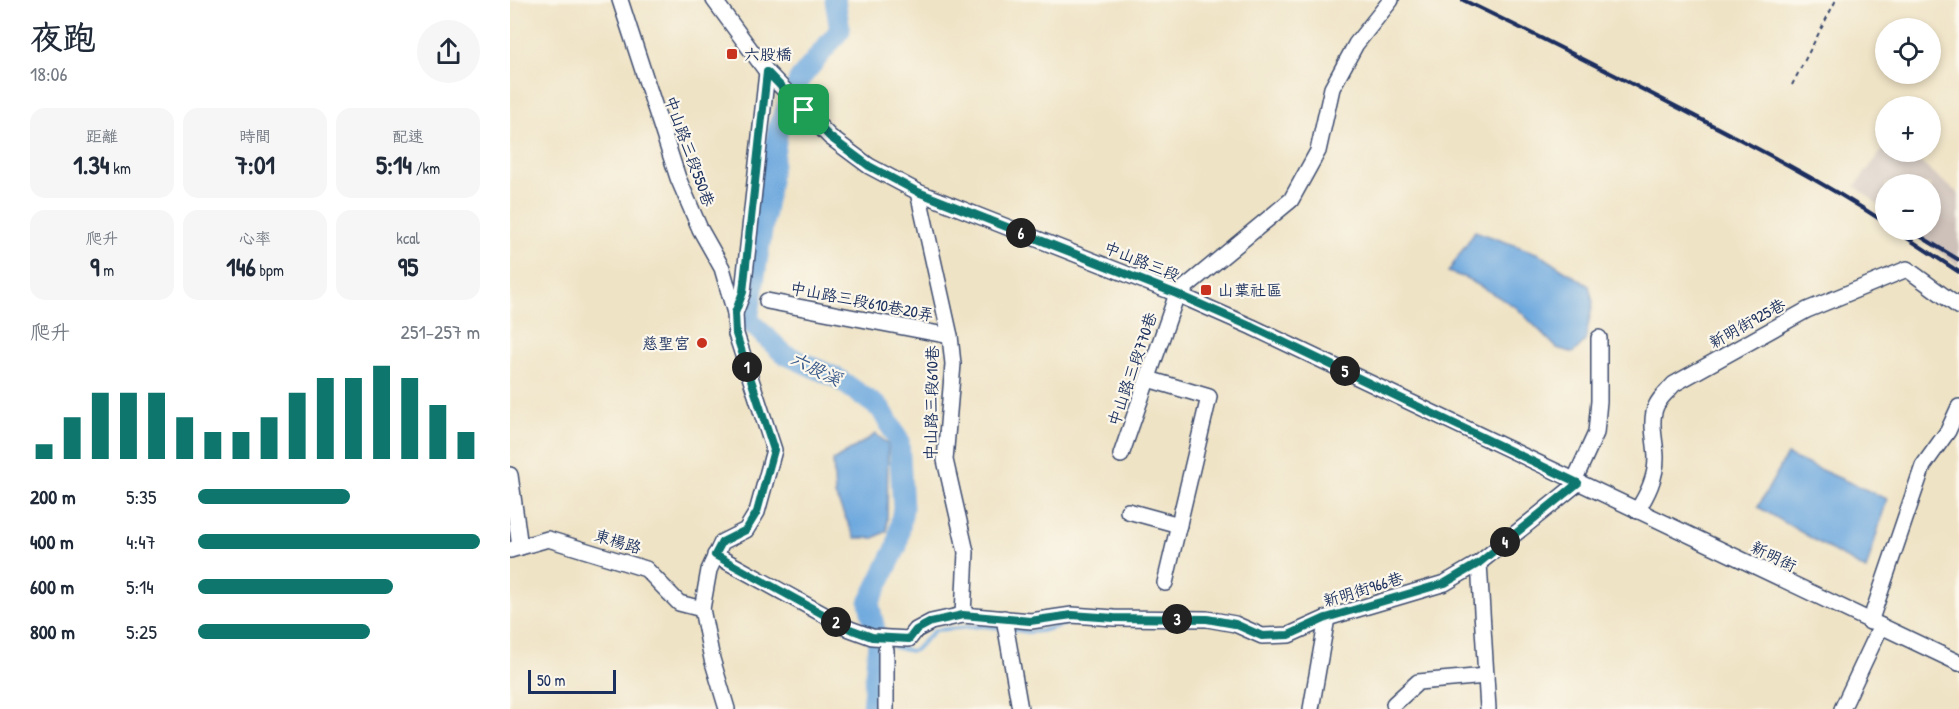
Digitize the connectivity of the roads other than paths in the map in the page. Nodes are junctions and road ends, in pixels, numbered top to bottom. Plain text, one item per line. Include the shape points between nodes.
1 (620, 0) edge
2 (714, 0) edge
3 (1391, 0) edge
4 (767, 72) junction
5 (918, 192) junction
6 (1177, 294) junction
7 (767, 301) dead end
8 (1959, 307) edge
9 (735, 313) junction
10 (950, 336) junction
11 (1599, 338) dead end
12 (1148, 379) junction
13 (1959, 407) edge
14 (1121, 455) dead end
15 (510, 475) edge
16 (1576, 482) junction
17 (1128, 511) dead end
18 (1636, 511) junction
19 (1179, 525) junction
20 (515, 549) edge
21 (715, 555) junction
22 (1479, 563) junction
23 (1165, 583) dead end
24 (702, 609) junction
25 (963, 615) junction
26 (1004, 618) junction
27 (1326, 618) junction
28 (1876, 624) junction
29 (881, 642) junction
30 (1959, 663) edge
31 (1486, 676) junction
32 (1394, 704) dead end
33 (727, 709) edge
34 (886, 709) edge
35 (1020, 709) edge
36 (1311, 709) edge
37 (1488, 709) edge
38 (1842, 709) edge

1 - 9 street, 中山路三段550巷 via 678,178 722,268
2 - 4 street
3 - 6 street via 1356,44 1332,88 1318,151 1291,200
4 - 5 street, 中山路三段 via 830,137 869,166
4 - 9 street via 743,292
5 - 6 street, 中山路三段
5 - 10 street, 中山路三段610巷
6 - 12 street, 中山路三段770巷
6 - 16 street, 中山路三段
7 - 10 street, 中山路三段610巷20弄
8 - 18 street, 新明街925巷 via 1907,269 1807,310 1674,384 1656,406 1656,460 1649,492
9 - 21 street, 中山路三段550巷 via 736,334 774,450 757,512 746,530 722,542
10 - 25 street, 中山路三段610巷 via 953,364 945,460 966,552
11 - 16 street via 1596,433
12 - 14 street, 中山路三段770巷
12 - 19 street via 1209,397
13 - 28 street via 1948,431 1923,466
15 - 20 street
16 - 18 street, 新明街
16 - 22 street, 新明街966巷
17 - 19 street
18 - 28 street, 新明街
19 - 23 street
20 - 24 street, 東楊路 via 548,539 646,569 679,603
21 - 24 street, 中山路三段550巷
21 - 29 street
22 - 27 street, 新明街966巷 via 1445,583
22 - 31 street
24 - 33 street
25 - 26 street, 新明街966巷
25 - 29 street, 新明街966巷 via 931,622 909,639
26 - 27 street, 新明街966巷 via 1030,621 1072,615 1207,619 1235,624 1262,636 1289,635
26 - 35 street
27 - 36 street
28 - 30 street, 新明街
28 - 38 street
29 - 34 street
31 - 32 street via 1418,682
31 - 37 street

